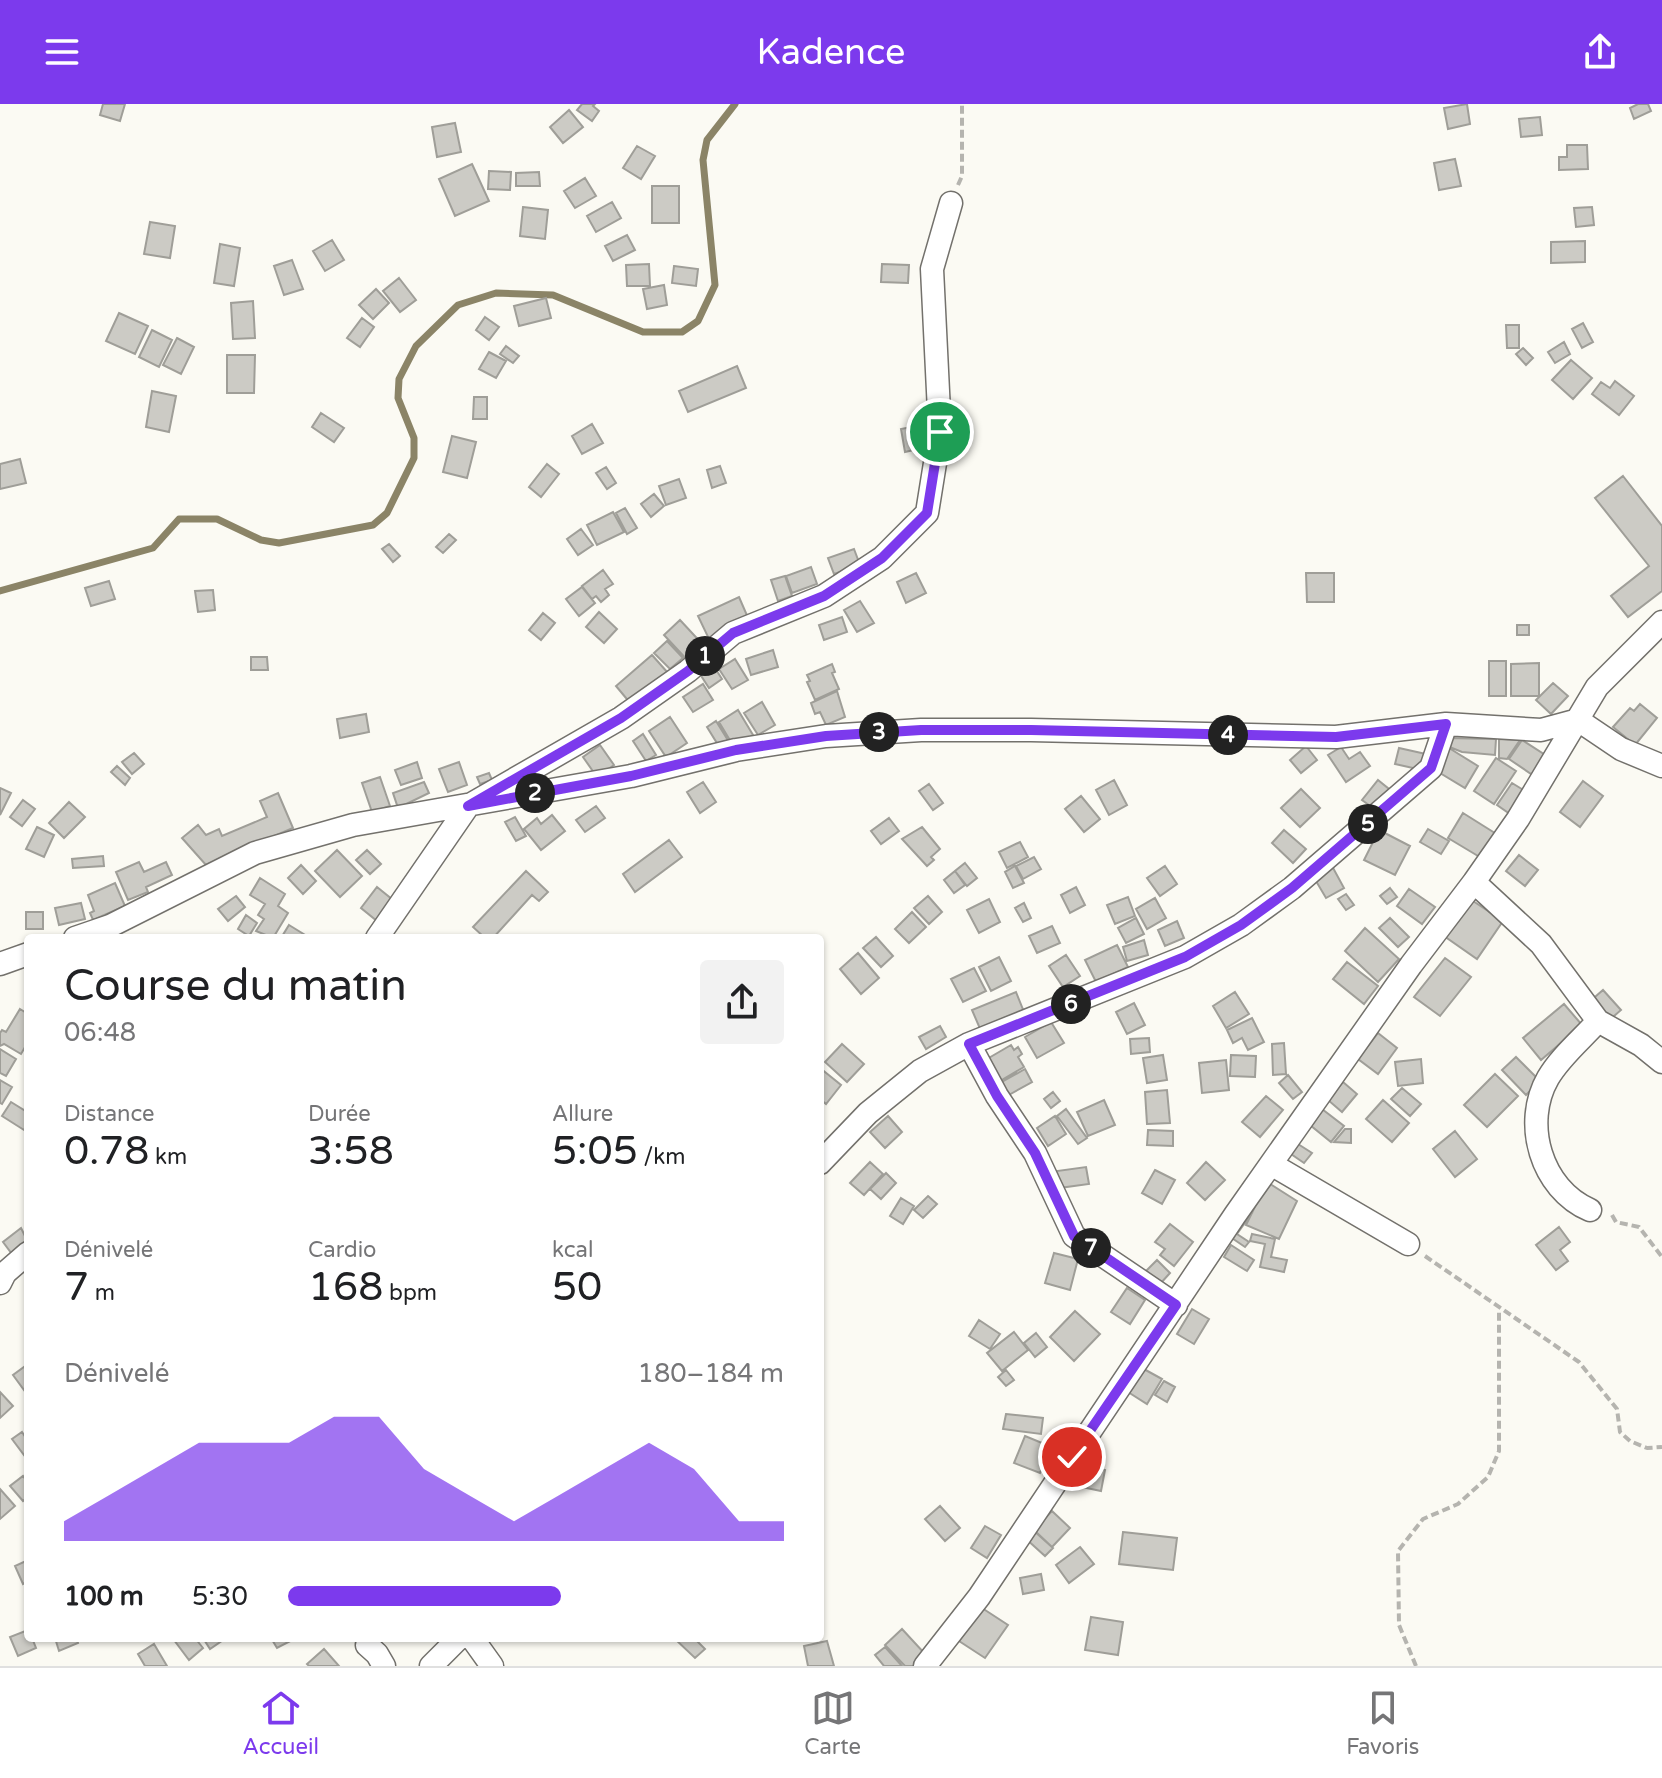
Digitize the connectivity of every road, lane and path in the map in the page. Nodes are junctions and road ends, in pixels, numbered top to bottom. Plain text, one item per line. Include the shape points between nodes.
1 (962, 104) edge
2 (951, 203) joint
3 (1662, 622) edge
4 (1578, 720) junction
5 (1446, 724) junction
6 (1662, 766) edge
7 (468, 806) junction
8 (1474, 882) junction
9 (87, 934) edge
10 (380, 934) edge
11 (24, 955) edge
12 (0, 964) edge
13 (1598, 1021) junction
14 (969, 1044) junction
15 (1662, 1062) edge
16 (824, 1159) edge
17 (1271, 1164) junction
18 (1590, 1210) joint
19 (1408, 1244) joint
20 (24, 1256) edge
21 (1662, 1257) edge
22 (0, 1283) edge
23 (1176, 1305) junction
24 (1499, 1309) junction
25 (1662, 1447) edge
26 (455, 1642) edge
27 (475, 1642) edge
28 (367, 1645) dead end
29 (384, 1666) edge
30 (431, 1666) edge
31 (492, 1666) edge
32 (925, 1666) edge
33 (1416, 1666) edge

1 - 2 path via 962,176
2 - 7 street via 932,269 940,432 927,513 882,558 824,596 733,633 621,718
3 - 4 street via 1597,687
4 - 5 street via 1541,730
4 - 6 street via 1621,749
4 - 8 street
5 - 7 street via 1336,737 1031,730 826,736
5 - 14 street via 1431,768 1241,925 1185,957
7 - 9 street via 353,825 255,853
7 - 10 street
8 - 13 street via 1541,944
8 - 17 street
11 - 12 street
13 - 15 street
13 - 18 street via 1550,1075 1538,1100 1541,1160 1558,1187
14 - 16 street via 920,1071 868,1113
14 - 23 street via 1035,1153 1074,1236
17 - 19 street
17 - 23 street
18 - 21 path via 1610,1210 1616,1222 1639,1227
19 - 24 path
20 - 22 street
23 - 32 street via 979,1597
24 - 25 path via 1579,1362 1617,1409 1620,1432 1630,1441
24 - 33 path via 1499,1451 1488,1477 1458,1504 1423,1519 1398,1551 1399,1625
26 - 30 street
27 - 31 street
28 - 29 street

